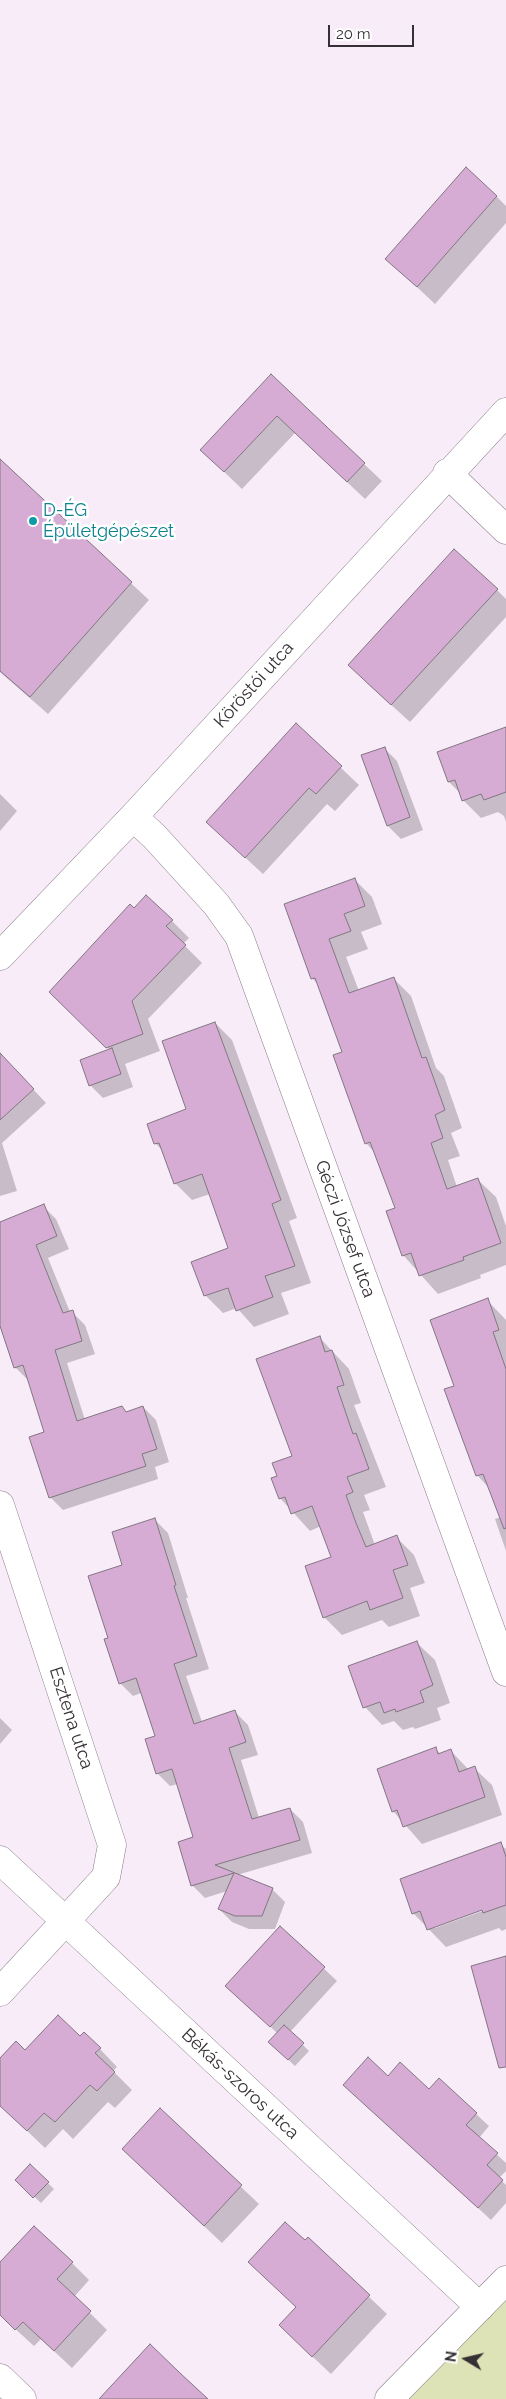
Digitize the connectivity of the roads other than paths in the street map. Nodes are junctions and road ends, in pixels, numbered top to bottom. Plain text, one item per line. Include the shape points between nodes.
1 (506, 412) edge
2 (448, 473) junction
3 (506, 530) edge
4 (133, 817) junction
5 (0, 956) edge
6 (1, 1513) edge
7 (506, 1672) edge
8 (0, 1860) edge
9 (65, 1920) junction
10 (0, 1992) edge
11 (506, 2280) edge
12 (480, 2308) junction
13 (0, 2378) edge
14 (22, 2399) edge
15 (389, 2399) edge

1 - 2 street, Köröstói utca
2 - 3 street
2 - 4 street, Köröstói utca
4 - 5 street, Köröstói utca
4 - 7 street, Géczi József utca via 216,904 239,936
6 - 9 street, Esztena utca via 112,1846 106,1877
8 - 9 street, Békás-szoros utca
9 - 10 street, Esztena utca
9 - 12 street, Békás-szoros utca
11 - 12 street
12 - 15 street
13 - 14 street

